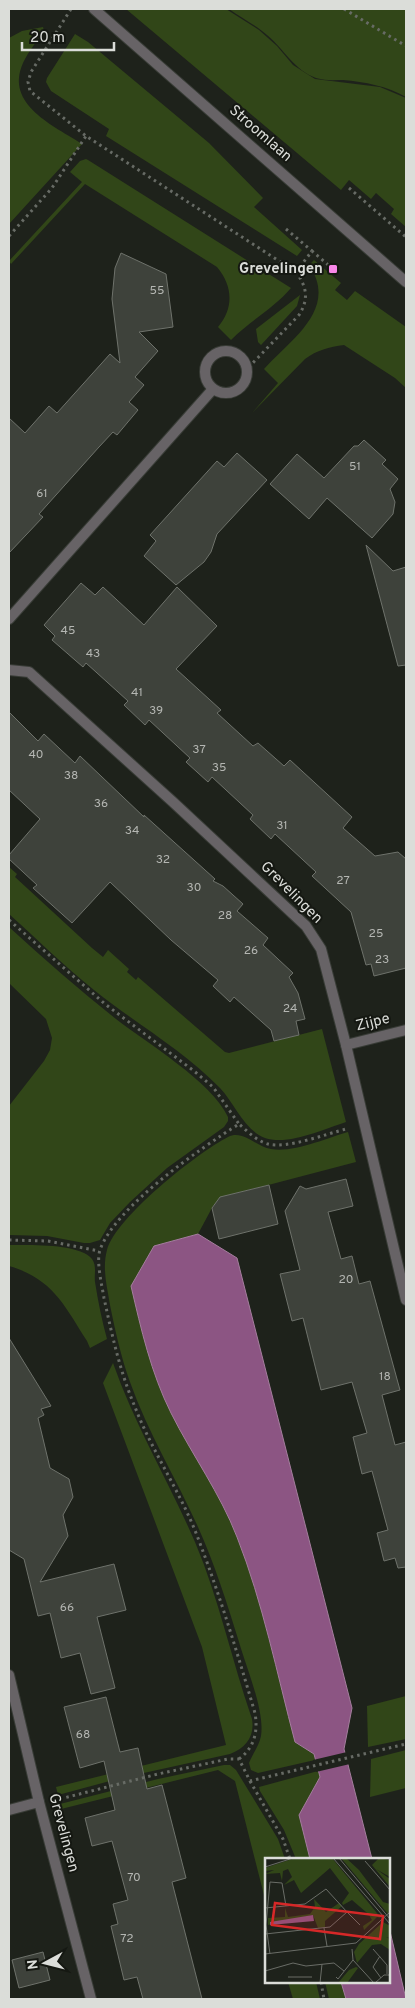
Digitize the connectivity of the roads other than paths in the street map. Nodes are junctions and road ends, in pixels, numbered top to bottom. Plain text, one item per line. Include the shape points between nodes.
1 (94, 9) edge
2 (406, 282) edge
3 (213, 389) junction
4 (9, 619) edge
5 (9, 670) edge
6 (406, 1030) edge
7 (346, 1045) junction
8 (406, 1300) edge
9 (9, 1675) edge
10 (39, 1802) junction
11 (9, 1810) edge
12 (91, 1999) edge

1 - 2 street, Stroomlaan
3 - 3 street via 205,372 211,357 225,351 235,353 248,369 246,379 232,393
3 - 4 street
5 - 7 street, Grevelingen via 29,672 306,926 321,950
6 - 7 street, Zijpe
7 - 8 street, Grevelingen
9 - 10 street, Grevelingen
10 - 11 street
10 - 12 street, Grevelingen

